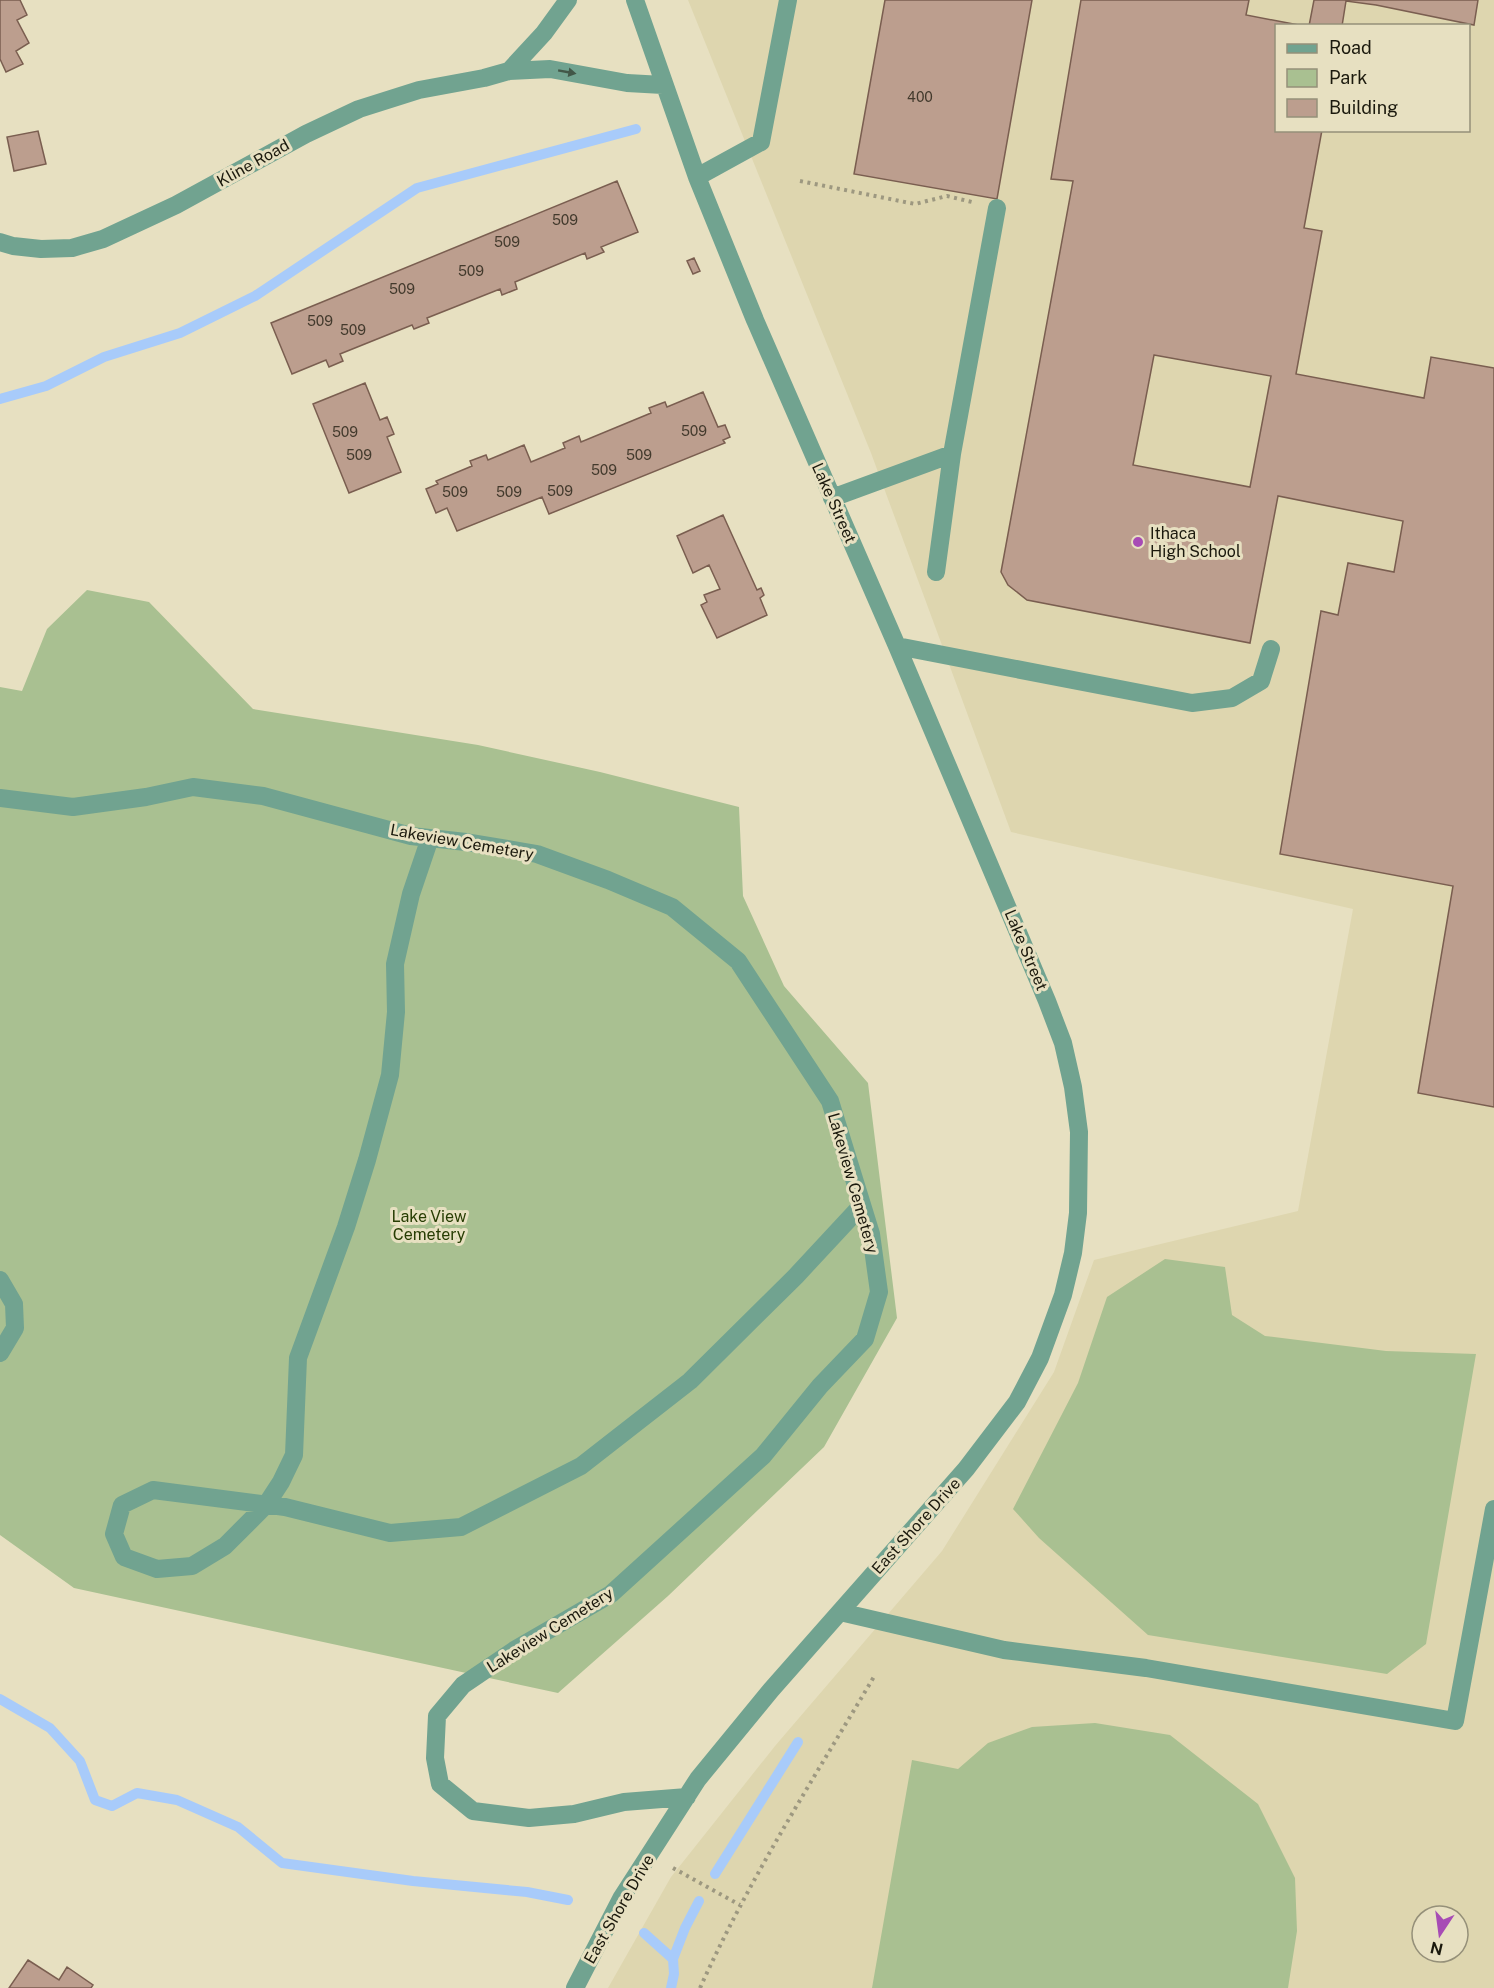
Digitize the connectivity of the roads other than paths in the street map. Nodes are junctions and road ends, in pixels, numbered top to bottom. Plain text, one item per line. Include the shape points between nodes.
1 (568, 0) edge
2 (635, 0) edge
3 (788, 0) edge
4 (509, 71) junction
5 (663, 85) junction
6 (697, 177) junction
7 (997, 208) road end
8 (0, 242) edge
9 (952, 454) junction
10 (832, 498) junction
11 (936, 572) dead end
12 (897, 646) junction
13 (1271, 649) dead end
14 (0, 798) edge
15 (430, 838) junction
16 (1047, 1001) joint
17 (862, 1206) junction
18 (0, 1280) edge
19 (0, 1353) edge
20 (266, 1505) junction
21 (1494, 1509) edge
22 (840, 1612) junction
23 (687, 1797) junction
24 (575, 1988) edge

1 - 4 street
2 - 5 street, Lake Street
3 - 6 street via 761,142
4 -> 5 street, Kline Road via 550,69 627,83
4 - 8 street, Kline Road via 419,90 359,109 103,239 72,248 41,249
5 - 6 street, Lake Street
6 - 10 street, Lake Street
7 - 9 street
9 - 10 street
9 - 11 street
10 - 12 street, Lake Street
12 - 13 street via 1192,703 1232,698 1261,681
12 - 16 street, Lake Street
14 - 15 street, Lakeview Cemetery via 73,807 193,787 263,795
15 - 17 street, Lakeview Cemetery via 537,854 608,880 672,907 738,961 830,1101
15 - 20 street via 411,894 395,964 396,1011 390,1075 346,1227 298,1358 294,1455
16 - 22 street, East Shore Drive via 1063,1043 1078,1132 1078,1213 1063,1295 1040,1358 1017,1402 966,1469
17 - 20 street via 690,1381 581,1466 461,1527 390,1533
17 - 23 street, Lakeview Cemetery via 871,1234 879,1292 865,1339 820,1386 763,1456 611,1594 463,1685 436,1716 435,1758 440,1784 473,1811 529,1818 574,1814 624,1802
18 - 19 street via 14,1304 15,1328
20 - 20 street via 153,1490 122,1504 114,1534 124,1557 157,1569 192,1566 225,1546
21 - 22 street via 1455,1721 1146,1668 1004,1650
22 - 23 street, East Shore Drive via 771,1690
23 - 24 street, East Shore Drive via 622,1897

